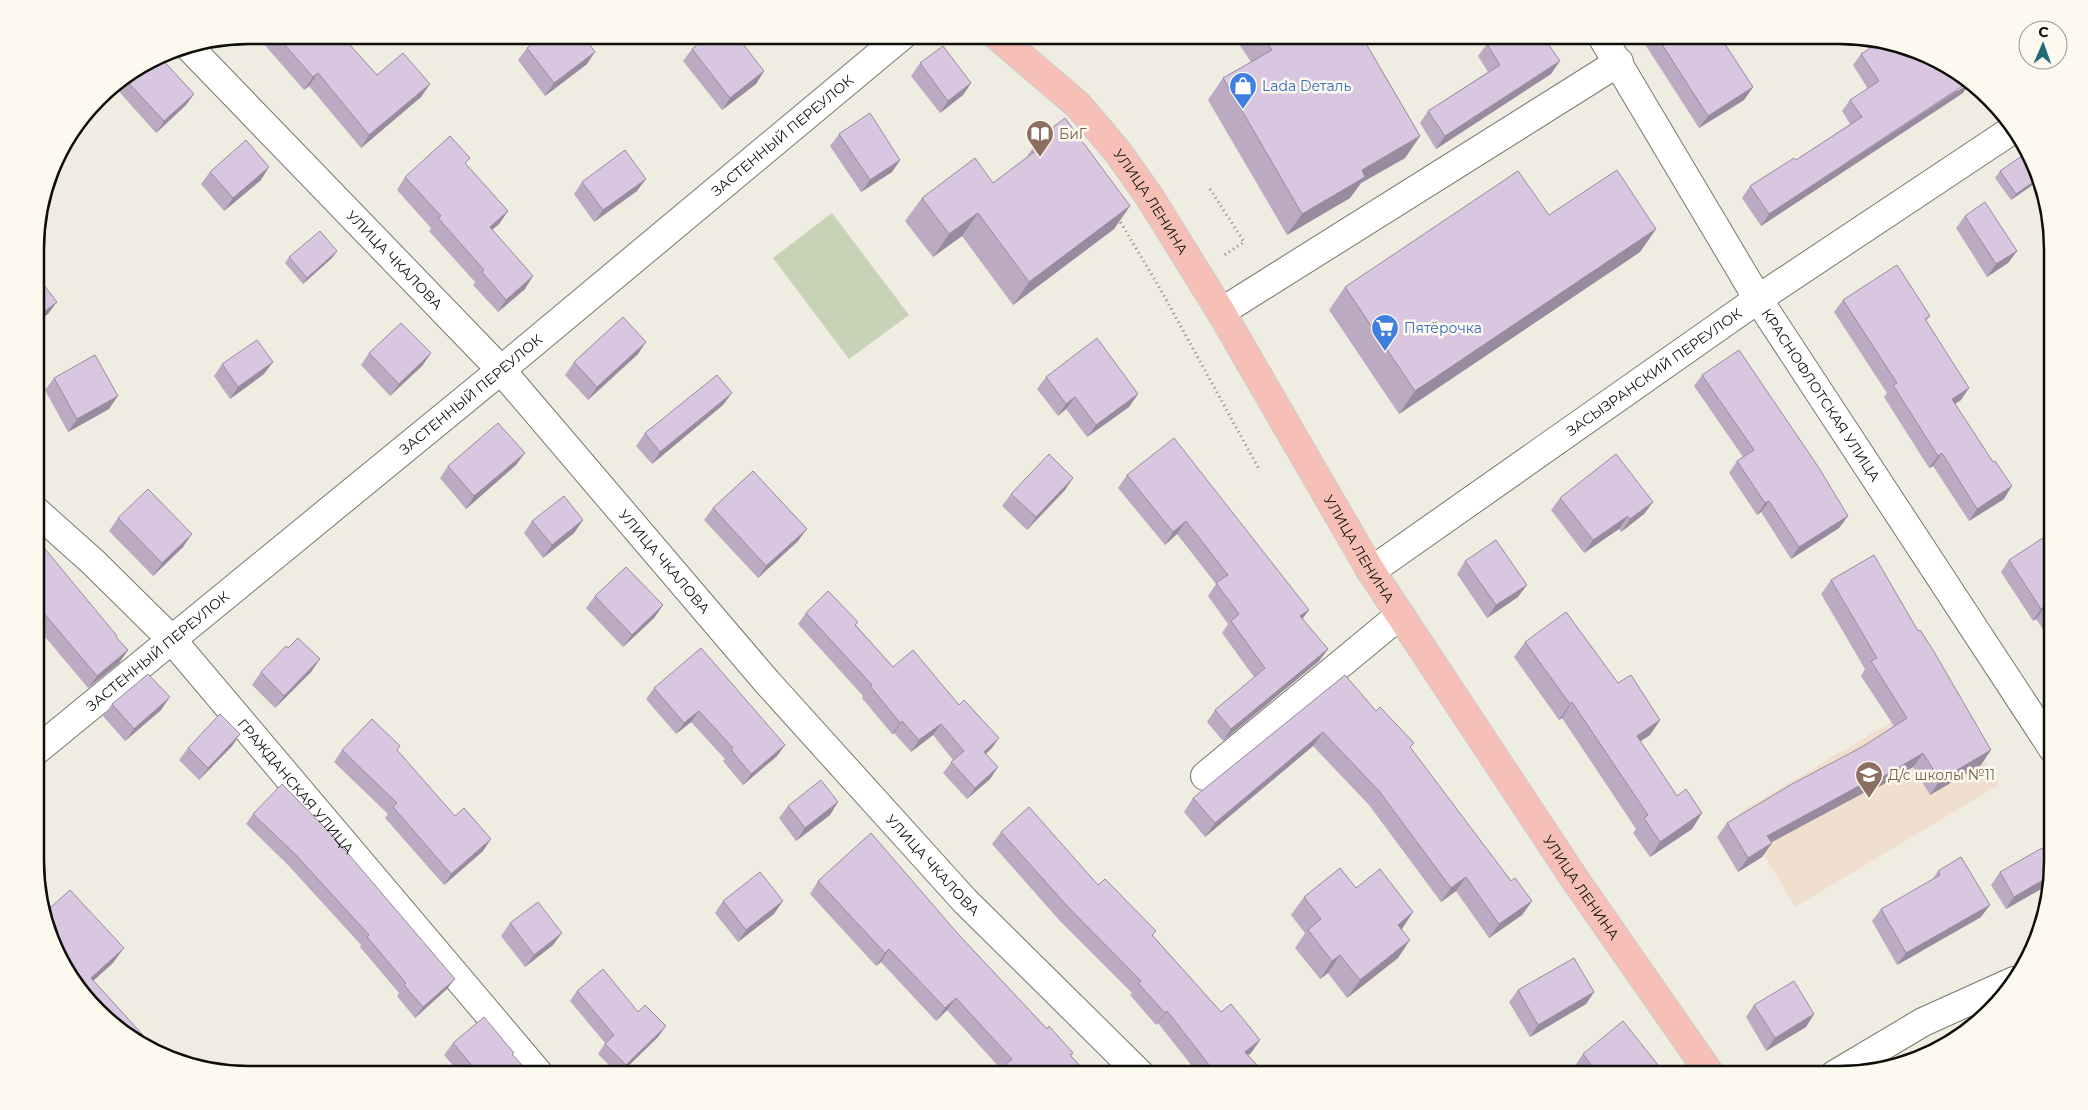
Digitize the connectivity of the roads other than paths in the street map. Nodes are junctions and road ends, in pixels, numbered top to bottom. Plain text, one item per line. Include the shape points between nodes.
1 (892, 44) edge
2 (1008, 44) edge
3 (1607, 44) edge
4 (193, 52) edge
5 (1619, 62) junction
6 (2008, 133) edge
7 (1758, 298) junction
8 (1221, 312) junction
9 (501, 370) junction
10 (44, 518) edge
11 (1371, 571) junction
12 (1400, 615) junction
13 (172, 640) junction
14 (2044, 735) edge
15 (44, 744) edge
16 (1205, 776) dead end
17 (2002, 987) edge
18 (532, 1066) edge
19 (1132, 1066) edge
20 (1705, 1066) edge
21 (1849, 1066) edge

1 - 9 street, ЗАСТЕННЫЙ ПЕРЕУЛОК
2 - 8 main road, УЛИЦА ЛЕНИНА via 1078,105 1117,151
3 - 5 street, КРАСНОФЛОТСКАЯ УЛИЦА
4 - 9 street, УЛИЦА ЧКАЛОВА
5 - 7 street, КРАСНОФЛОТСКАЯ УЛИЦА
5 - 8 street
6 - 7 street, ЗАСЫЗРАНСКИЙ ПЕРЕУЛОК
7 - 11 street, ЗАСЫЗРАНСКИЙ ПЕРЕУЛОК
7 - 14 street, КРАСНОФЛОТСКАЯ УЛИЦА
8 - 11 main road, УЛИЦА ЛЕНИНА
9 - 13 street, ЗАСТЕННЫЙ ПЕРЕУЛОК
9 - 19 street, УЛИЦА ЧКАЛОВА via 767,682 958,894
10 - 13 street, ГРАЖДАНСКАЯ УЛИЦА
11 - 12 main road, УЛИЦА ЛЕНИНА
12 - 16 street
12 - 20 main road, УЛИЦА ЛЕНИНА via 1576,881
13 - 15 street, ЗАСТЕННЫЙ ПЕРЕУЛОК
13 - 18 street, ГРАЖДАНСКАЯ УЛИЦА
17 - 21 street via 1923,1022

